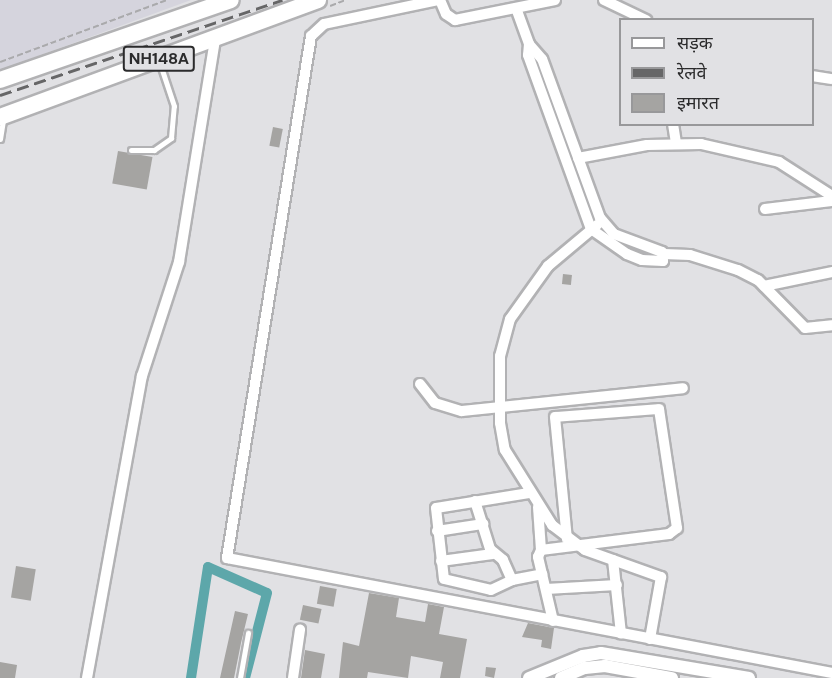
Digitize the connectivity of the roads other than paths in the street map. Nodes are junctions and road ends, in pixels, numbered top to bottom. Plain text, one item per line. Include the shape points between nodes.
1 (231, 0) edge
2 (318, 0) edge
3 (439, 0) edge
4 (555, 0) edge
5 (604, 0) edge
6 (516, 8) junction
7 (642, 18) edge
8 (215, 39) junction
9 (529, 44) junction
10 (159, 60) junction
11 (814, 76) edge
12 (832, 79) edge
13 (0, 80) edge
14 (2, 116) edge
15 (673, 126) edge
16 (0, 139) edge
17 (676, 143) junction
18 (131, 150) dead end
19 (578, 158) junction
20 (832, 199) edge
21 (765, 209) dead end
22 (602, 221) junction
23 (591, 229) junction
24 (664, 254) junction
25 (832, 272) edge
26 (764, 286) junction
27 (832, 325) edge
28 (420, 384) dead end
29 (683, 388) dead end
30 (500, 409) junction
31 (529, 493) junction
32 (475, 501) junction
33 (538, 507) junction
34 (483, 524) junction
35 (437, 531) junction
36 (571, 542) junction
37 (541, 550) junction
38 (494, 554) junction
39 (613, 560) junction
40 (441, 561) junction
41 (542, 574) junction
42 (512, 580) junction
43 (617, 585) junction
44 (546, 590) junction
45 (553, 621) junction
46 (300, 630) dead end
47 (249, 633) dead end
48 (621, 634) junction
49 (650, 639) junction
50 (832, 673) edge
51 (87, 678) edge
52 (240, 678) edge
53 (293, 678) edge
54 (529, 678) edge
55 (561, 678) edge
56 (672, 678) edge
57 (749, 678) edge

1 - 13 highway, NH148A
2 - 8 highway, NH148A
3 - 6 street via 446,14 455,20
3 - 45 street via 324,24 311,36 226,556 232,561
4 - 6 street
5 - 7 street
6 - 9 street
8 - 10 highway, NH148A
8 - 51 street via 179,262 142,376
9 - 19 street via 542,59
9 - 23 street via 528,55
10 - 14 highway, NH148A
10 - 18 lane via 174,106 171,138 162,147
11 - 12 street
14 - 16 lane
15 - 17 street
17 - 19 street
17 - 20 street via 749,153 779,162
19 - 22 street
20 - 21 street
22 - 23 street
22 - 24 street via 614,234
23 - 24 street via 612,246 642,260 661,262
23 - 30 street via 548,266 510,319 500,356
24 - 26 street via 708,259 752,276
25 - 26 street
26 - 27 street via 805,328 818,330
28 - 30 street via 431,400 447,408
29 - 30 street
30 - 31 street via 505,450
31 - 32 street
31 - 33 street
32 - 34 street
32 - 35 street via 439,506 435,512
33 - 36 street
33 - 37 street
34 - 35 street
34 - 38 street
35 - 40 street
36 - 36 street via 555,417 659,409 678,528 669,534
36 - 37 street
36 - 39 street
37 - 41 street
38 - 40 street
38 - 42 street via 504,560
39 - 43 street
39 - 49 street via 662,579
40 - 42 street via 444,579 449,583 492,590
41 - 42 street
41 - 44 street
43 - 44 street
43 - 48 street
44 - 45 street
45 - 48 street
46 - 53 street
47 - 52 lane
48 - 49 street
49 - 50 street
54 - 57 street via 583,656 601,653
55 - 56 street via 585,668 605,666

